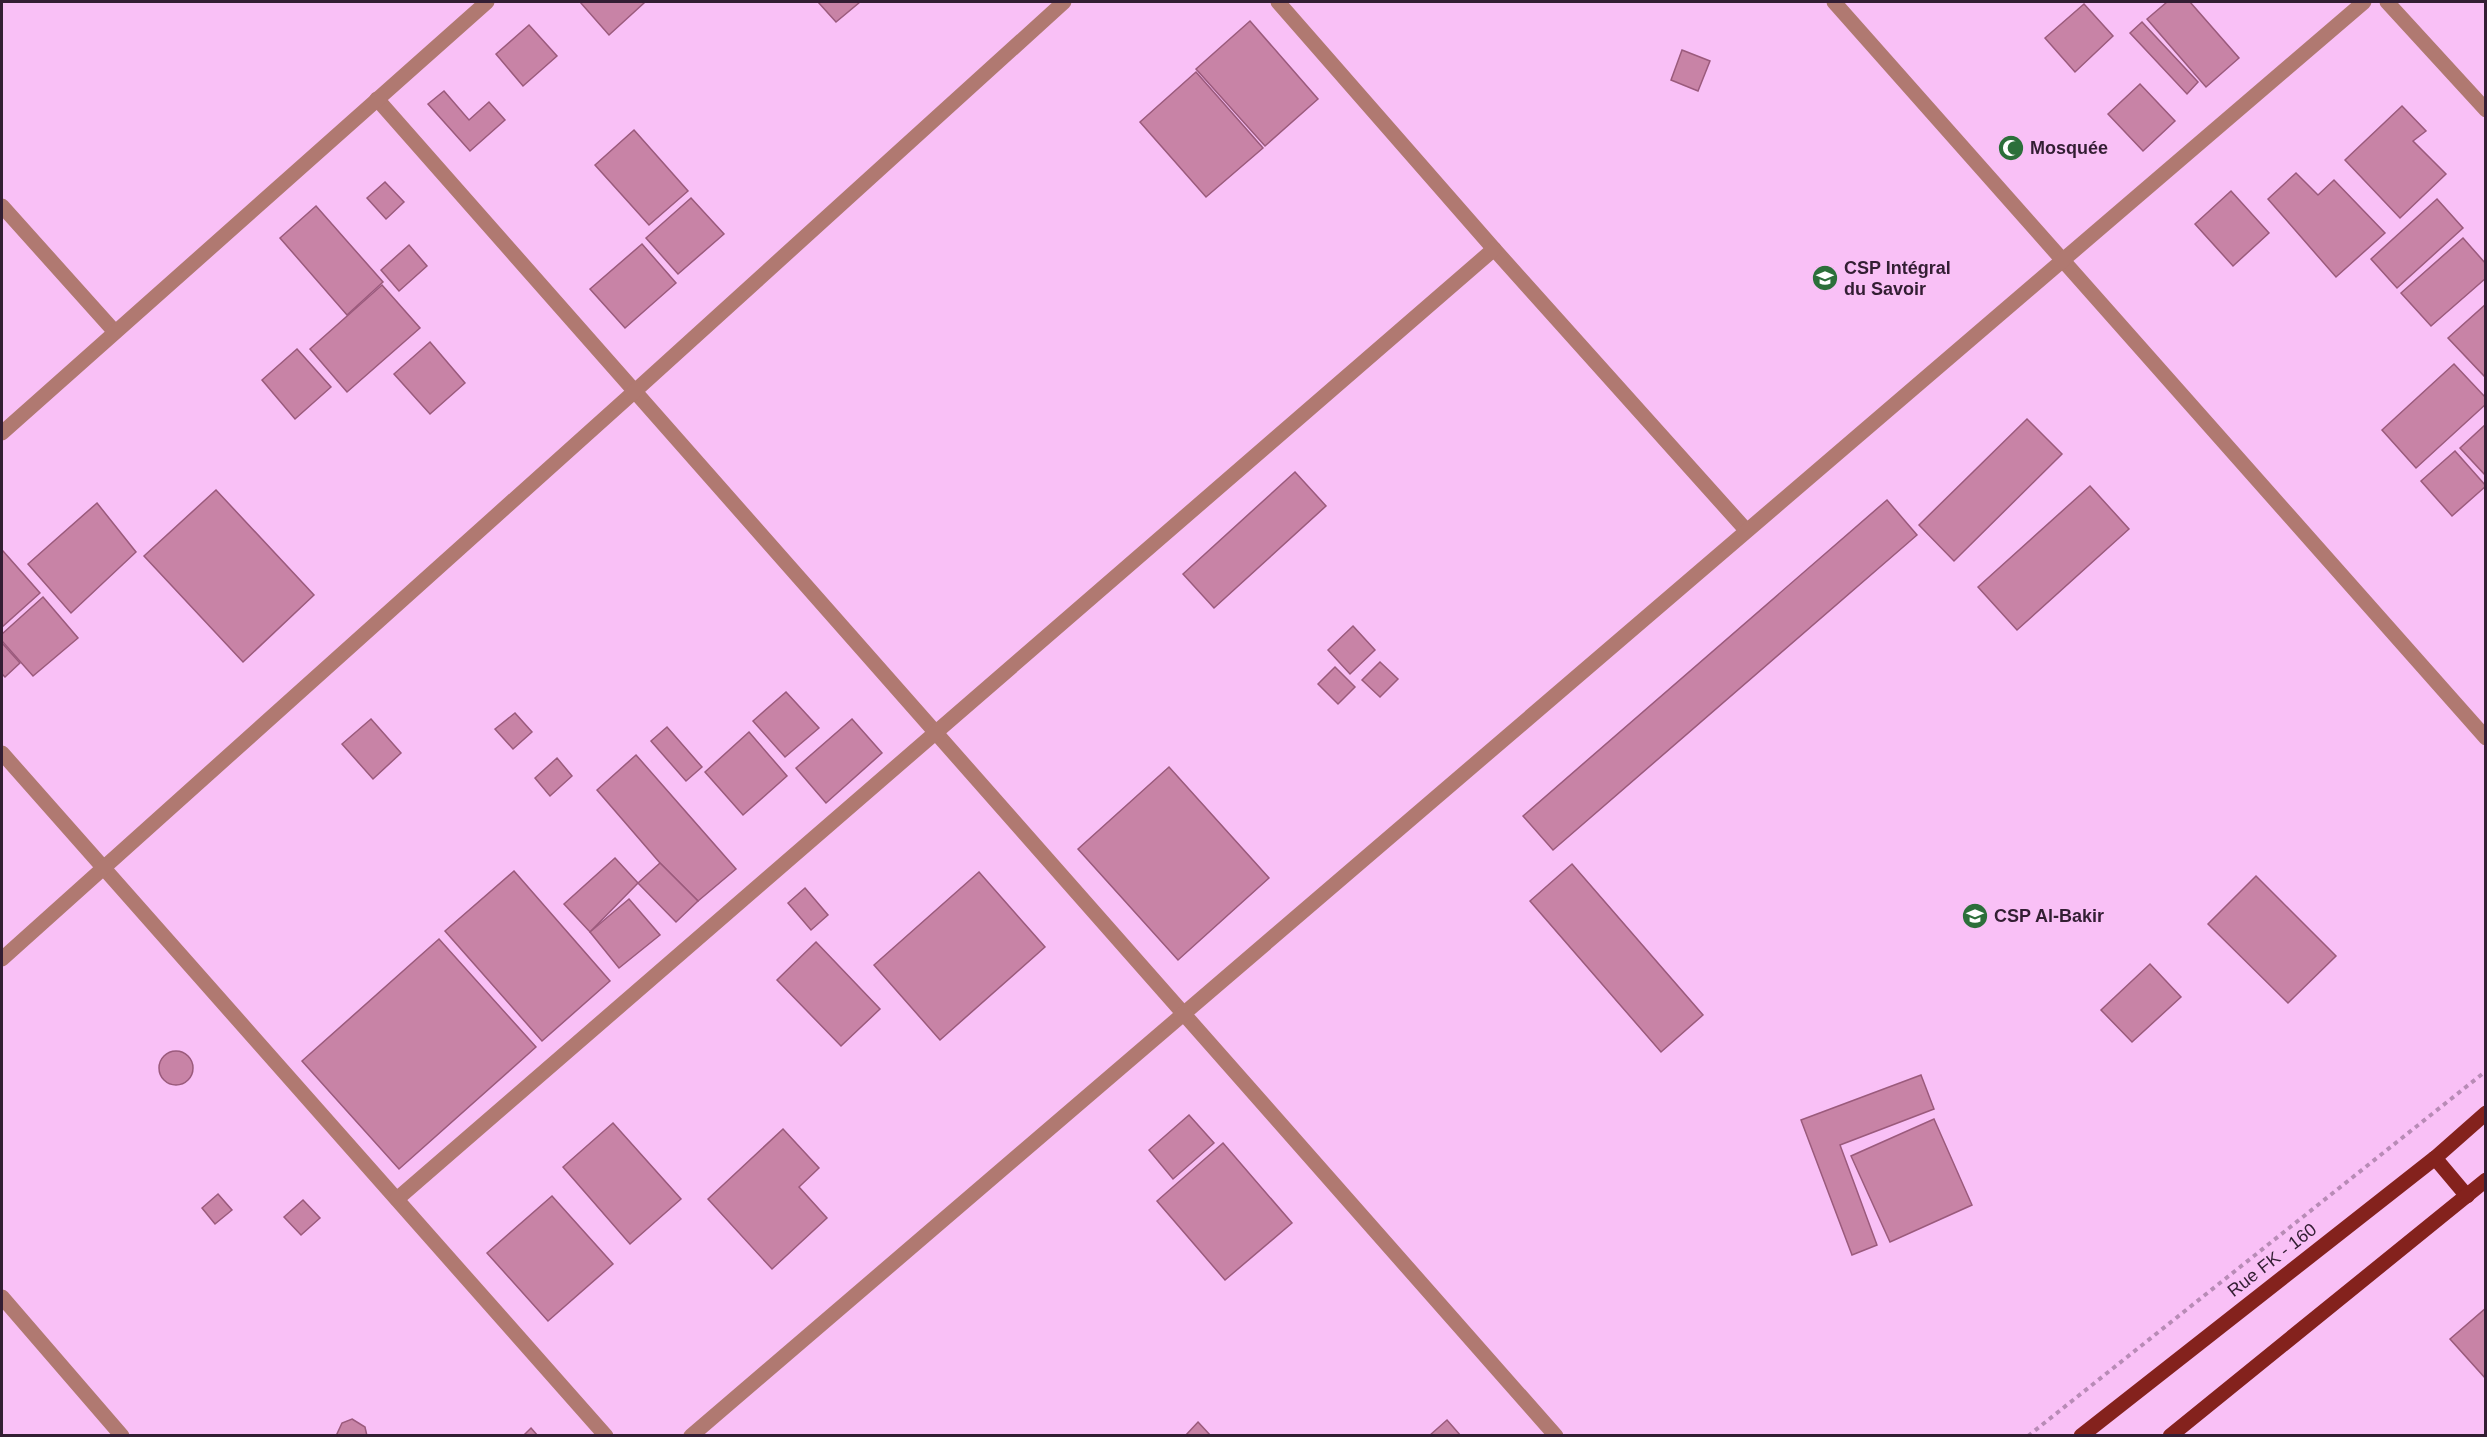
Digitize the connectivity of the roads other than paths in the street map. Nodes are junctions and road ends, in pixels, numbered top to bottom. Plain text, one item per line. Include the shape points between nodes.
1 (487, 2) edge
2 (1064, 2) edge
3 (1278, 2) edge
4 (1834, 2) edge
5 (2364, 2) edge
6 (2387, 2) edge
7 (377, 99) junction
8 (2486, 110) edge
9 (2, 206) edge
10 (1494, 249) junction
11 (2062, 259) junction
12 (114, 332) junction
13 (635, 392) junction
14 (2, 433) edge
15 (1746, 530) junction
16 (935, 732) junction
17 (2486, 738) edge
18 (2, 753) edge
19 (102, 867) junction
20 (2, 959) edge
21 (1184, 1013) junction
22 (2486, 1113) edge
23 (2435, 1158) junction
24 (2486, 1180) edge
25 (2467, 1196) junction
26 (397, 1199) junction
27 (2, 1297) edge
28 (120, 1435) edge
29 (606, 1436) edge
30 (691, 1436) edge
31 (1556, 1436) edge
32 (2081, 1436) edge
33 (2170, 1436) edge

1 - 7 street
2 - 13 street
3 - 10 street
4 - 11 street
5 - 11 street
6 - 8 street
7 - 12 street
7 - 13 street
9 - 12 street
10 - 15 street
10 - 16 street
11 - 15 street
11 - 17 street
12 - 14 street
13 - 16 street
13 - 19 street
15 - 21 street
16 - 21 street
16 - 26 street
18 - 19 street
19 - 20 street
19 - 26 street
21 - 30 street
21 - 31 street
22 - 23 main road, Rue FK - 160
23 - 25 main road
23 - 32 main road, Rue FK - 160
24 - 25 main road
25 - 33 main road
26 - 29 street
27 - 28 street

